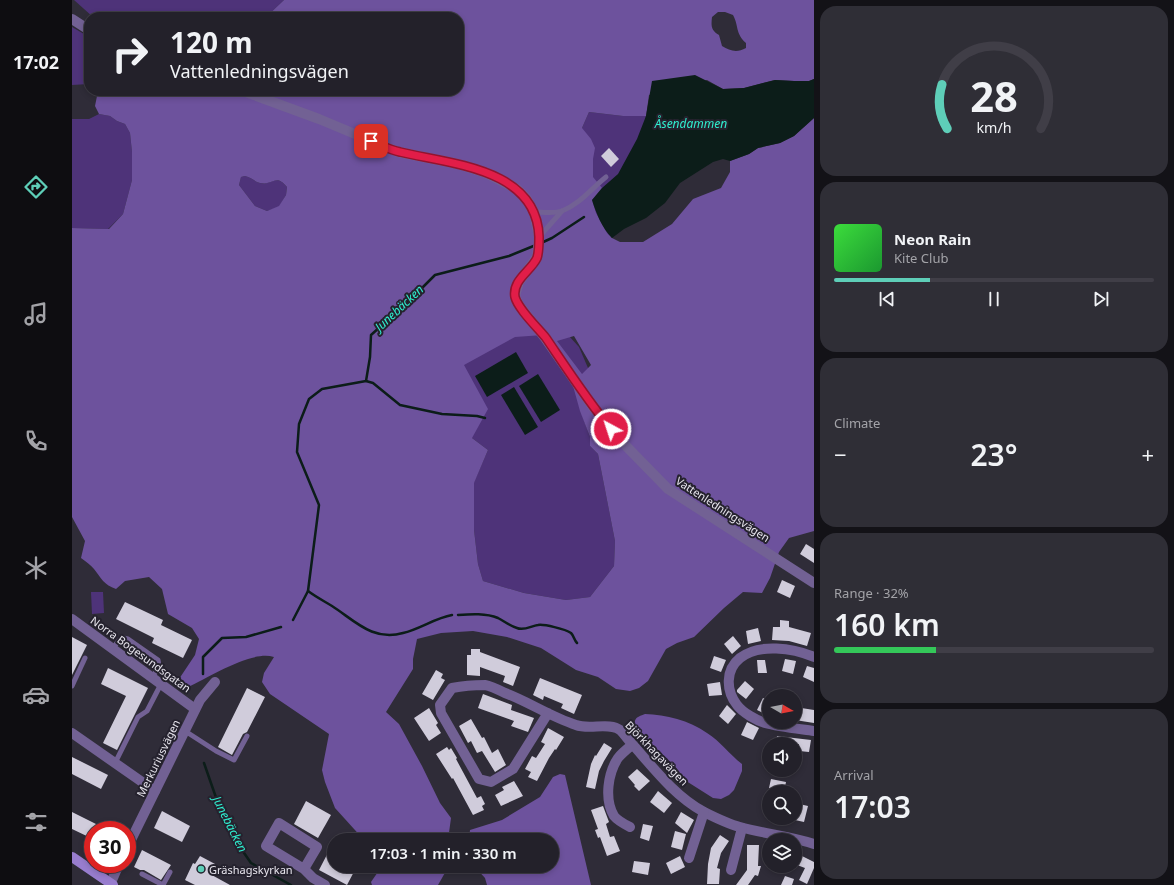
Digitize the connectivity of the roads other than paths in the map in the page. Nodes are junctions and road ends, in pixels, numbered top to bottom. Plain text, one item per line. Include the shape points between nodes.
1 (72, 19) edge
2 (84, 27) edge
3 (257, 96) edge
4 (606, 177) dead end
5 (562, 211) junction
6 (534, 212) junction
7 (539, 237) junction
8 (814, 583) edge
9 (72, 619) edge
10 (112, 648) junction
11 (814, 657) edge
12 (85, 658) dead end
13 (152, 677) junction
14 (215, 682) dead end
15 (162, 684) junction
16 (72, 686) edge
17 (195, 709) junction
18 (548, 713) junction
19 (185, 731) junction
20 (814, 731) edge
21 (72, 733) edge
22 (247, 736) dead end
23 (632, 745) junction
24 (115, 763) junction
25 (155, 791) junction
26 (704, 812) junction
27 (630, 827) dead end
28 (742, 828) junction
29 (136, 830) edge
30 (814, 844) edge
31 (72, 857) edge
32 (688, 858) dead end
33 (304, 869) junction
34 (730, 870) dead end
35 (170, 872) dead end
36 (115, 873) edge
37 (142, 874) dead end
38 (111, 884) edge
39 (163, 885) edge
40 (326, 885) edge

1 - 2 street
3 - 6 street, Vattenledningsvägen via 398,152 458,164 486,173 517,189
4 - 5 lane via 583,198
5 - 6 lane
5 - 7 lane
6 - 7 street, Vattenledningsvägen
7 - 8 street, Vattenledningsvägen via 534,262 518,282 515,296 596,410 668,490
9 - 10 street, Norra Bogesundsgatan
10 - 13 street, Norra Bogesundsgatan
10 - 13 lane via 120,639 128,639 158,660 158,668
11 - 20 street via 777,649 750,653 734,665 728,685 731,696 738,706 752,717 766,723
12 - 16 lane
13 - 15 street, Norra Bogesundsgatan
14 - 17 street, Merkuriusvägen
15 - 17 street, Norra Bogesundsgatan
15 - 24 lane via 147,711 138,717
17 - 19 street, Merkuriusvägen
18 - 18 street, Björkhagavägen via 513,769 490,782 479,779 441,713 440,705 452,688 486,685
18 - 23 street, Björkhagavägen via 578,726 615,727 621,730
19 - 22 lane via 234,760
19 - 25 street, Merkuriusvägen
21 - 24 street
23 - 26 street, Björkhagavägen via 686,800
23 - 27 street via 614,766 609,786 614,816
24 - 25 street
25 - 29 street, Merkuriusvägen
26 - 28 street, Björkhagavägen
26 - 32 street
28 - 30 street, Björkhagavägen via 788,836
28 - 34 street
31 - 38 street
33 - 33 street via 266,846 279,823 317,847
33 - 40 street
35 - 39 lane
36 - 38 street
37 - 39 lane

